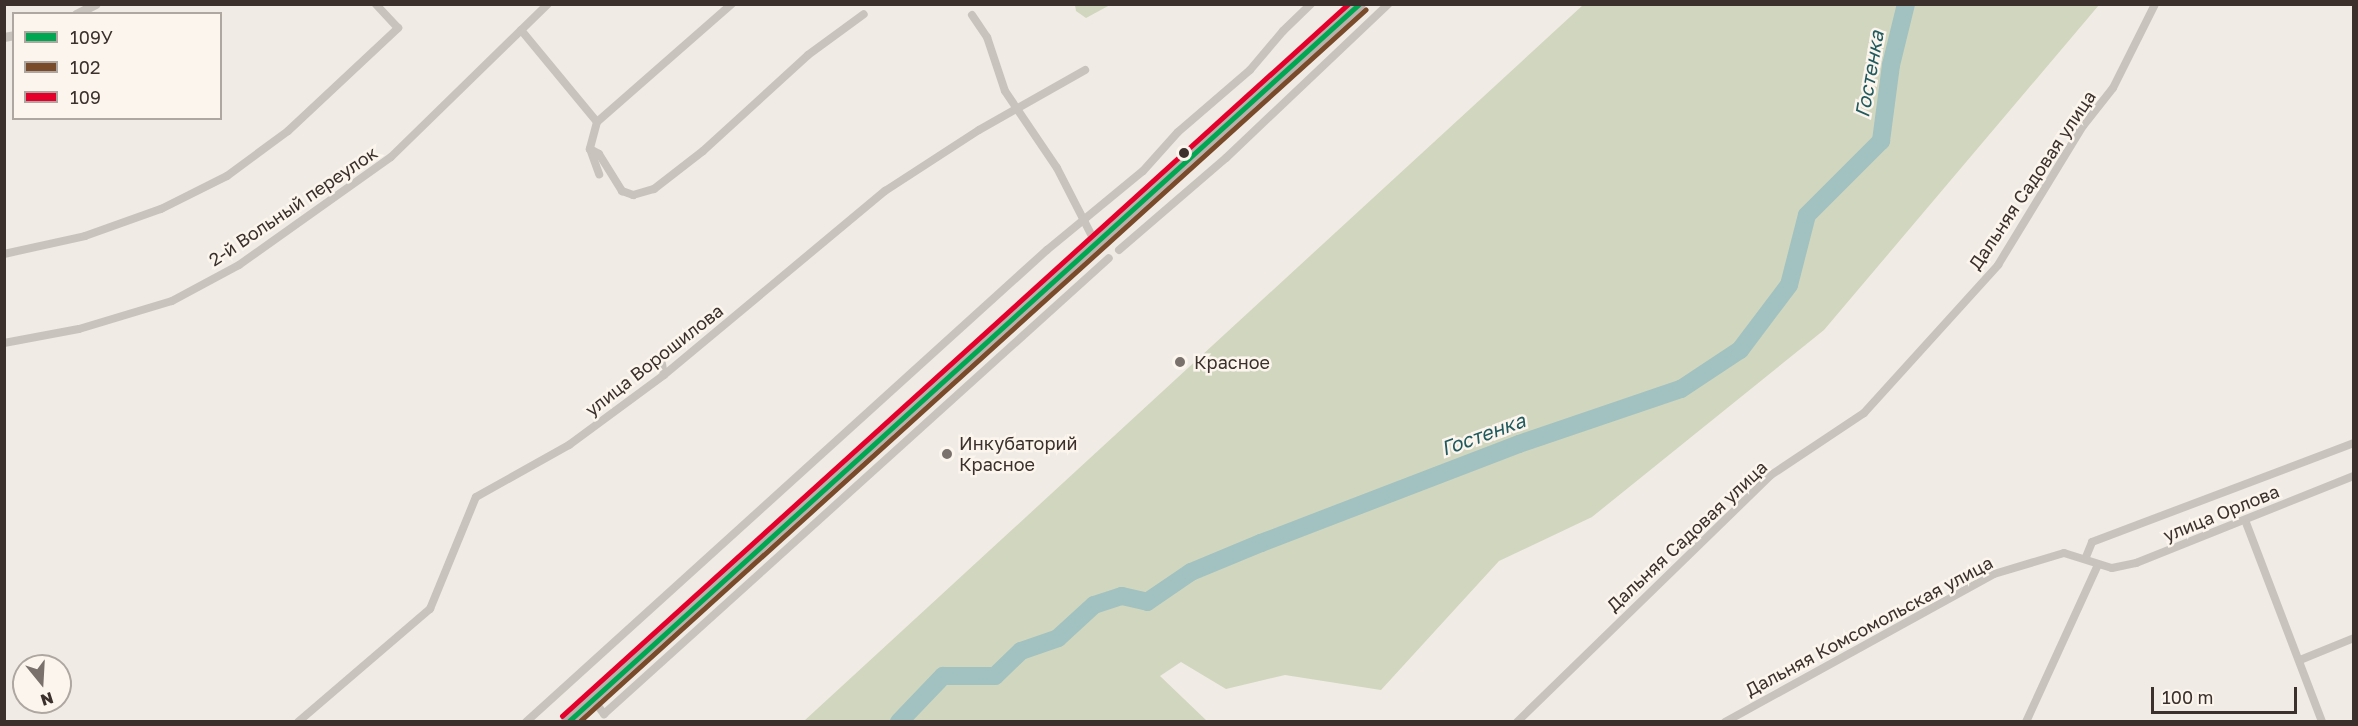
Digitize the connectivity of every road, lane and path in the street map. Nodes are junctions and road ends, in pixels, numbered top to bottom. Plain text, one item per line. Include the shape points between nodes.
1 (96, 4) edge
2 (376, 4) edge
3 (548, 4) edge
4 (732, 4) edge
5 (1311, 4) edge
6 (1360, 4) edge
7 (1388, 4) edge
8 (2154, 4) edge
9 (80, 12) edge
10 (864, 14) dead end
11 (972, 15) dead end
12 (521, 30) junction
13 (1085, 70) dead end
14 (1016, 112) junction
15 (597, 122) junction
16 (590, 149) junction
17 (599, 174) dead end
18 (1085, 222) junction
19 (1095, 242) junction
20 (1119, 250) dead end
21 (4, 254) edge
22 (1109, 258) dead end
23 (4, 343) edge
24 (661, 359) dead end
25 (664, 375) junction
26 (2354, 443) edge
27 (2354, 476) edge
28 (2245, 520) junction
29 (2086, 557) junction
30 (2098, 565) junction
31 (2354, 638) edge
32 (2300, 660) junction
33 (593, 699) junction
34 (298, 722) edge
35 (526, 722) edge
36 (567, 722) edge
37 (1517, 722) edge
38 (1725, 722) edge
39 (2026, 722) edge
40 (2322, 722) edge

1 - 9 street
2 - 21 street via 398,28 288,131 227,176 161,209 85,236
3 - 12 street, 2-й Вольный переулок
4 - 15 street
5 - 18 street via 1250,70
6 - 19 main road
7 - 20 street via 1226,158
8 - 37 street, Дальняя Садовая улица via 2113,87 2083,126 1998,265 1864,413 1771,475
10 - 16 street via 808,55 703,151 654,189 633,195 622,191 599,154
11 - 14 street via 987,37
12 - 15 street
12 - 23 street, 2-й Вольный переулок via 391,157 239,265 171,301 79,329
13 - 14 street, улица Ворошилова
14 - 18 street via 1057,168
14 - 25 street, улица Ворошилова via 979,130 885,191
15 - 16 street
16 - 17 street
18 - 19 street
18 - 35 street via 1047,250
19 - 33 main road
22 - 33 street via 604,714
24 - 25 street
25 - 34 street, улица Ворошилова via 569,445 476,497 430,609
26 - 29 street via 2092,542
27 - 28 street, улица Орлова
28 - 30 street, улица Орлова via 2136,563 2112,568
28 - 32 street
29 - 30 street
29 - 38 street, Дальняя Комсомольская улица via 2064,553 1994,574
30 - 39 street
31 - 32 street
32 - 40 street
33 - 36 main road

